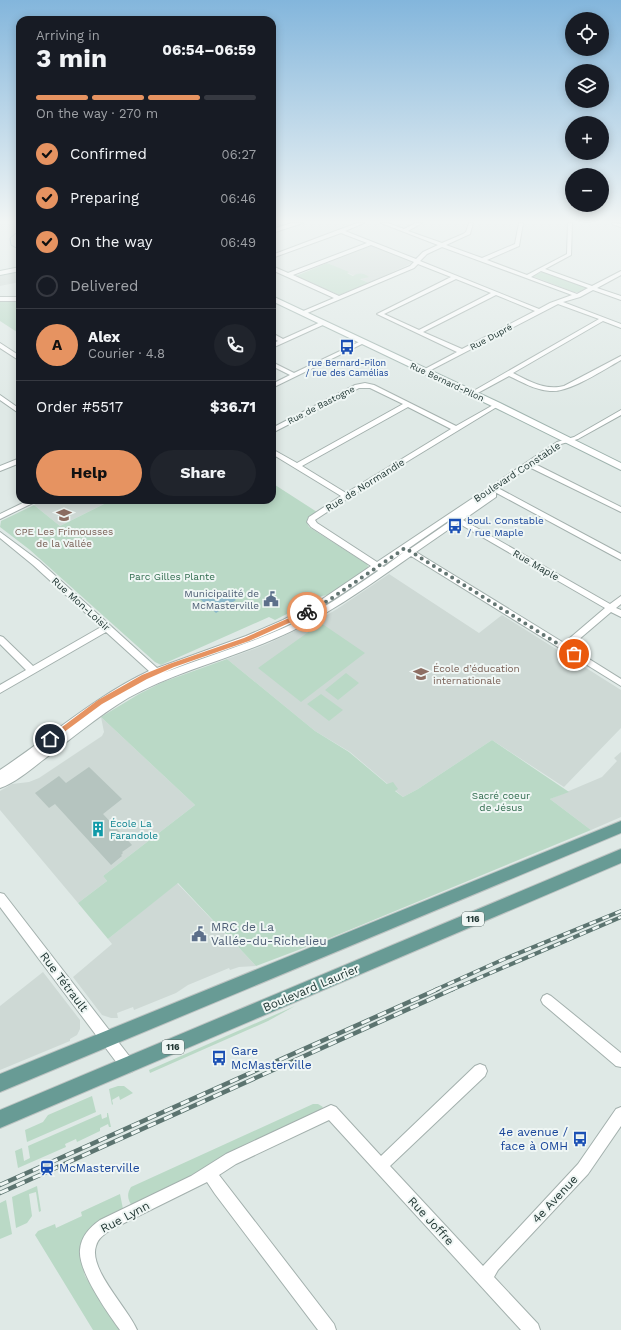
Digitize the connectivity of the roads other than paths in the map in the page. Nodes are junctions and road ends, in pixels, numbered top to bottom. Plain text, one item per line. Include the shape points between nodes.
1 (311, 285) edge
2 (369, 285) edge
3 (439, 285) edge
4 (476, 285) edge
5 (549, 285) edge
6 (590, 285) edge
7 (599, 285) edge
8 (595, 287) junction
9 (496, 293) junction
10 (621, 294) edge
11 (578, 296) junction
12 (339, 298) junction
13 (621, 298) edge
14 (0, 299) edge
15 (16, 299) edge
16 (276, 300) edge
17 (559, 302) junction
18 (540, 310) junction
19 (303, 313) junction
20 (603, 319) junction
21 (323, 323) junction
22 (621, 326) edge
23 (418, 332) junction
24 (276, 337) edge
25 (282, 340) junction
26 (363, 342) junction
27 (276, 344) edge
28 (0, 345) edge
29 (463, 352) junction
30 (16, 356) edge
31 (621, 358) edge
32 (276, 366) edge
33 (425, 371) junction
34 (508, 374) junction
35 (294, 375) junction
36 (276, 384) edge
37 (472, 394) junction
38 (0, 397) edge
39 (408, 404) junction
40 (497, 405) junction
41 (16, 409) edge
42 (621, 412) edge
43 (276, 428) edge
44 (456, 429) junction
45 (569, 440) junction
46 (276, 453) edge
47 (16, 461) edge
48 (532, 465) junction
49 (297, 466) junction
50 (621, 467) edge
51 (0, 469) edge
52 (496, 490) junction
53 (346, 496) junction
54 (26, 504) edge
55 (621, 510) edge
56 (0, 516) edge
57 (455, 518) junction
58 (0, 534) edge
59 (408, 550) junction
60 (621, 557) edge
61 (381, 569) junction
62 (621, 599) edge
63 (610, 608) junction
64 (621, 614) edge
65 (106, 627) junction
66 (0, 639) edge
67 (564, 648) junction
68 (32, 670) junction
69 (159, 674) junction
70 (621, 683) edge
71 (0, 689) edge
72 (0, 775) edge
73 (0, 784) edge
74 (621, 827) edge
75 (621, 856) edge
76 (0, 898) edge
77 (547, 1000) dead end
78 (107, 1039) junction
79 (621, 1061) edge
80 (128, 1066) junction
81 (480, 1071) dead end
82 (0, 1083) edge
83 (331, 1112) joint
84 (621, 1114) edge
85 (0, 1119) edge
86 (381, 1166) junction
87 (210, 1173) junction
88 (484, 1278) junction
89 (128, 1330) edge
90 (328, 1330) edge
91 (532, 1330) edge

1 - 12 street
2 - 12 street
3 - 23 street via 380,313
4 - 9 street
5 - 11 street
6 - 8 street
7 - 8 street, Rue Dupré
8 - 10 street
8 - 11 street, Rue Dupré
8 - 13 street
9 - 18 street
9 - 23 street
11 - 17 street, Rue Dupré
12 - 19 street
14 - 15 street
16 - 19 main road, Rue Bernard-Pilon
17 - 18 street, Rue Dupré
17 - 20 street
18 - 29 street, Rue Dupré
19 - 21 main road, Rue Bernard-Pilon
20 - 22 street
20 - 34 street
21 - 25 street
21 - 26 main road, Rue Bernard-Pilon
23 - 29 street
24 - 25 street
25 - 27 street
26 - 33 main road, Rue Bernard-Pilon
26 - 35 street
28 - 30 street
29 - 33 street, Rue Dupré
31 - 34 street via 558,389 541,388
32 - 35 street
33 - 37 main road, Rue Bernard-Pilon
34 - 37 street
35 - 36 street
37 - 40 main road, Rue Bernard-Pilon
38 - 41 street
39 - 43 street, Rue de Bastogne via 372,386 362,385
39 - 44 street, Rue de Bastogne
39 - 49 street
40 - 44 street, Rue de Normandie
40 - 45 main road, Rue Bernard-Pilon
42 - 45 street, Boulevard Constable
44 - 53 street, Rue de Normandie
45 - 48 street, Boulevard Constable via 565,446
45 - 50 main road, Rue Bernard-Pilon
46 - 49 street
47 - 51 street via 5,463
48 - 52 street, Boulevard Constable
48 - 55 street
49 - 53 street
52 - 57 street, Boulevard Constable
52 - 60 street
53 - 61 street, Rue de Normandie via 314,517 311,522
54 - 56 street
57 - 59 street, Boulevard Constable
57 - 63 street, Rue Maple
58 - 65 street, Rue Mon-Loisir
59 - 61 street, Boulevard Constable
59 - 67 street
61 - 69 street, Boulevard Constable via 290,628
62 - 63 street
63 - 64 street, Rue Maple
63 - 67 street
65 - 68 street
65 - 69 street, Rue Mon-Loisir
66 - 68 street
67 - 70 street
68 - 71 street
69 - 72 street, Boulevard Constable via 132,683 91,708
69 - 73 street, Boulevard Constable via 90,717 39,758
74 - 78 main road
75 - 80 main road, Boulevard Laurier / 116
76 - 78 street, Rue Tétrault
77 - 79 street
78 - 80 street, Rue Tétrault
78 - 82 main road
80 - 85 main road, Boulevard Laurier / 116
81 - 86 street
83 - 86 street, Rue Joffre
83 - 87 street, Rue Lynn via 231,1159
84 - 88 street, 4e Avenue via 583,1169 493,1265
86 - 88 street, Rue Joffre
87 - 89 street, Rue Lynn via 105,1225 92,1237 87,1251 88,1265
87 - 90 street
88 - 91 street, Rue Joffre

